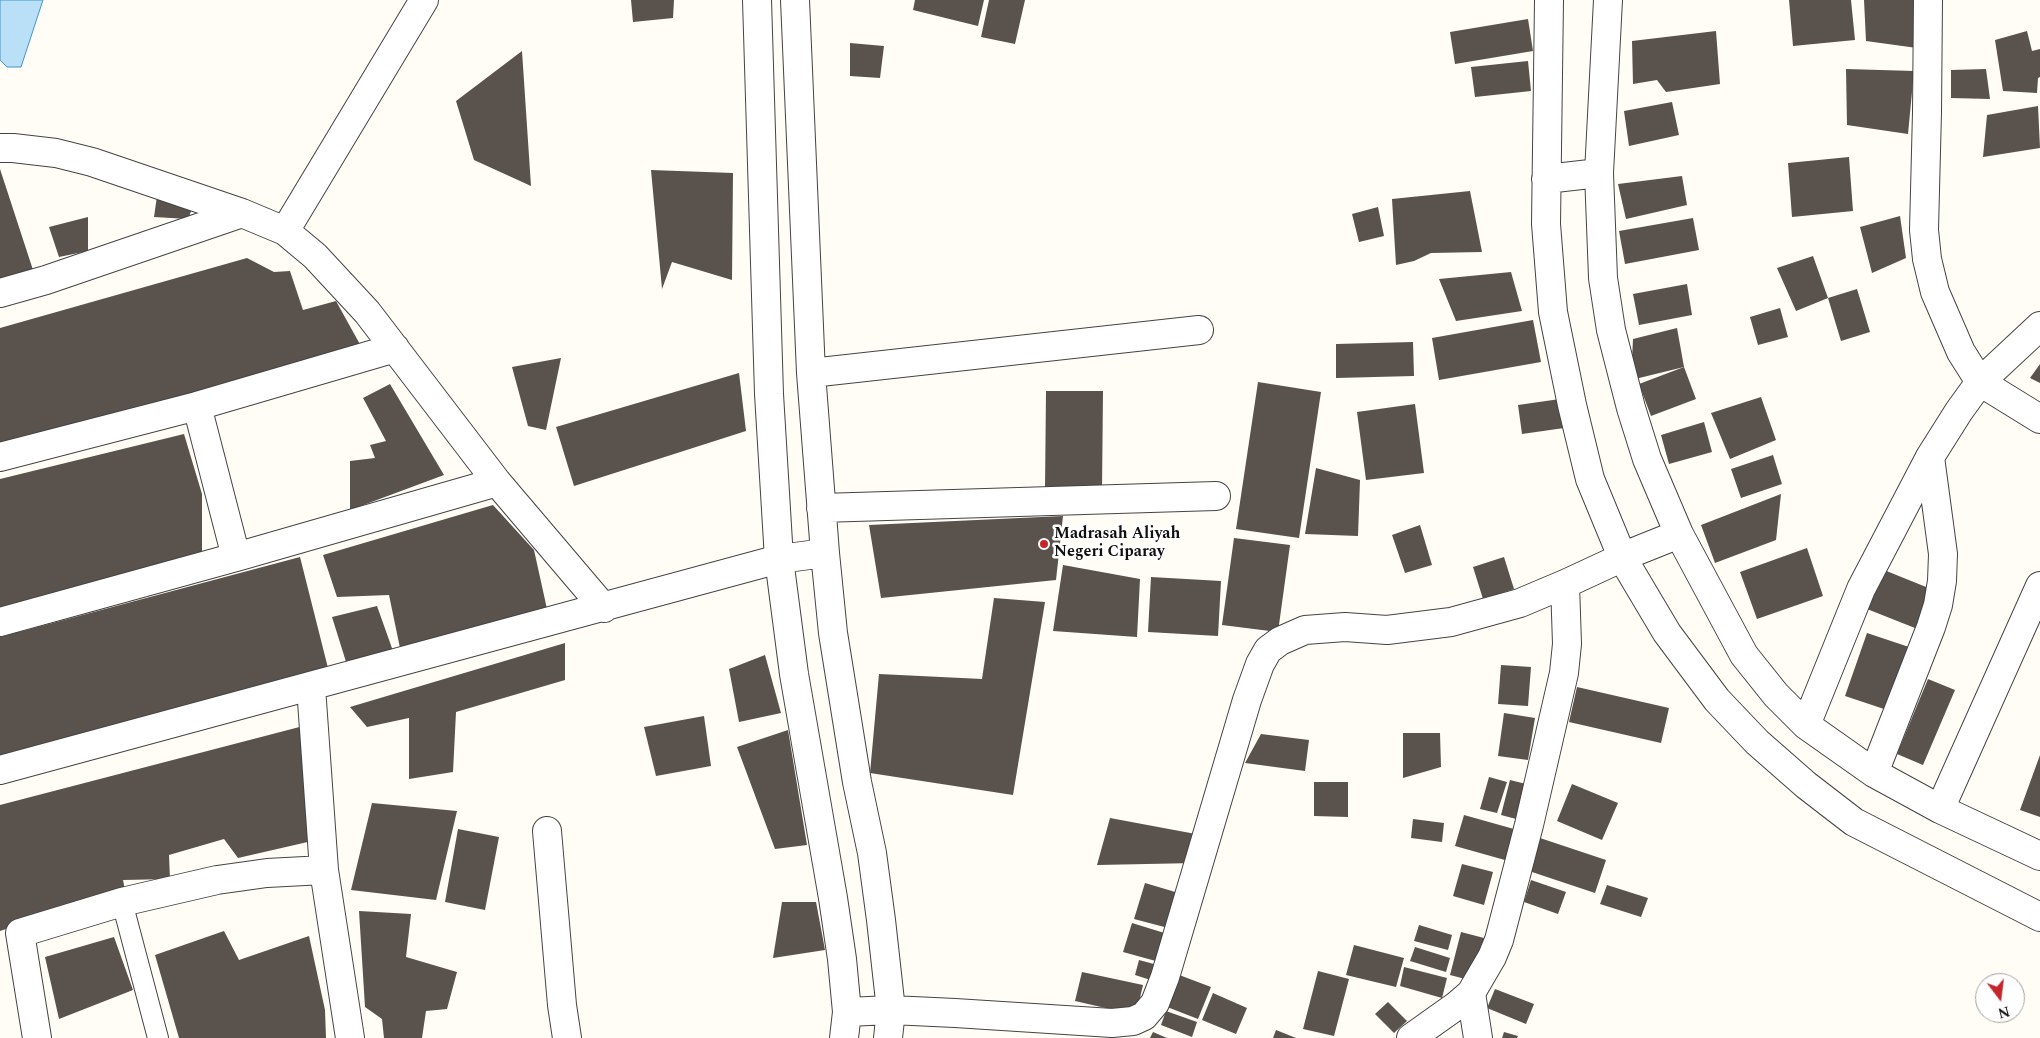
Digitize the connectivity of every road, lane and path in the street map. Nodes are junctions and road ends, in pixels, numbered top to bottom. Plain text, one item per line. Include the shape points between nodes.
1 (424, 0) edge
2 (757, 0) edge
3 (795, 0) edge
4 (1549, 0) edge
5 (1608, 0) edge
6 (1928, 0) edge
7 (0, 148) edge
8 (1596, 173) junction
9 (1549, 178) junction
10 (242, 213) junction
11 (285, 231) junction
12 (0, 293) edge
13 (2040, 326) edge
14 (1199, 330) dead end
15 (395, 348) junction
16 (811, 373) junction
17 (1980, 382) junction
18 (196, 406) junction
19 (2040, 419) edge
20 (0, 457) edge
21 (1930, 457) junction
22 (497, 482) junction
23 (1216, 496) dead end
24 (821, 508) junction
25 (1671, 538) junction
26 (824, 553) junction
27 (1629, 556) junction
28 (236, 557) junction
29 (779, 559) junction
30 (1565, 584) junction
31 (2040, 586) edge
32 (604, 608) junction
33 (0, 622) edge
34 (311, 687) junction
35 (1806, 725) junction
36 (0, 770) edge
37 (1874, 773) junction
38 (1940, 809) junction
39 (547, 831) dead end
40 (2040, 856) edge
41 (324, 870) junction
42 (122, 902) junction
43 (2040, 917) edge
44 (10, 936) edge
45 (1470, 993) junction
46 (891, 1010) junction
47 (845, 1025) edge
48 (37, 1038) edge
49 (158, 1038) edge
50 (350, 1038) edge
51 (567, 1038) edge
52 (888, 1038) edge
53 (1410, 1038) edge
54 (1478, 1038) edge

1 - 11 street
2 - 29 street via 769,394
3 - 16 street
4 - 9 street
5 - 8 street
6 - 17 street via 1924,230 1927,259 1945,319 1960,352
7 - 10 street via 56,153 92,162
8 - 9 street
8 - 25 street via 1603,278 1611,330
9 - 27 street via 1546,224 1553,312 1572,405 1590,479
10 - 11 street
10 - 12 street
11 - 15 street via 315,256
13 - 17 street
14 - 16 street
15 - 18 street
15 - 22 street
16 - 24 street
17 - 19 street
17 - 21 street
18 - 20 street
18 - 28 street
21 - 35 street via 1861,589
21 - 37 street via 1943,554 1938,605
22 - 28 street
22 - 32 street
23 - 24 street
24 - 26 street
25 - 27 street
25 - 35 street via 1744,655 1776,695
26 - 29 street
26 - 46 street via 833,633 880,910
27 - 30 street
27 - 43 street via 1667,633 1717,700 1806,785 1854,822
28 - 33 street
29 - 32 street
29 - 47 street via 794,674 833,898
30 - 45 street via 1567,644 1564,673 1529,825 1499,940
30 - 46 street via 1520,603 1451,622 1386,630 1321,628 1290,635 1268,650 1247,700 1164,977 1155,1003 1144,1016 1133,1021 1112,1023
31 - 38 street
32 - 34 street
34 - 36 street
34 - 41 street
35 - 37 street
37 - 38 street
38 - 40 street
39 - 51 street
41 - 42 street via 217,880
41 - 50 street
42 - 44 street
42 - 49 lane
44 - 48 street
45 - 53 street
45 - 54 street
46 - 47 street
46 - 52 street

